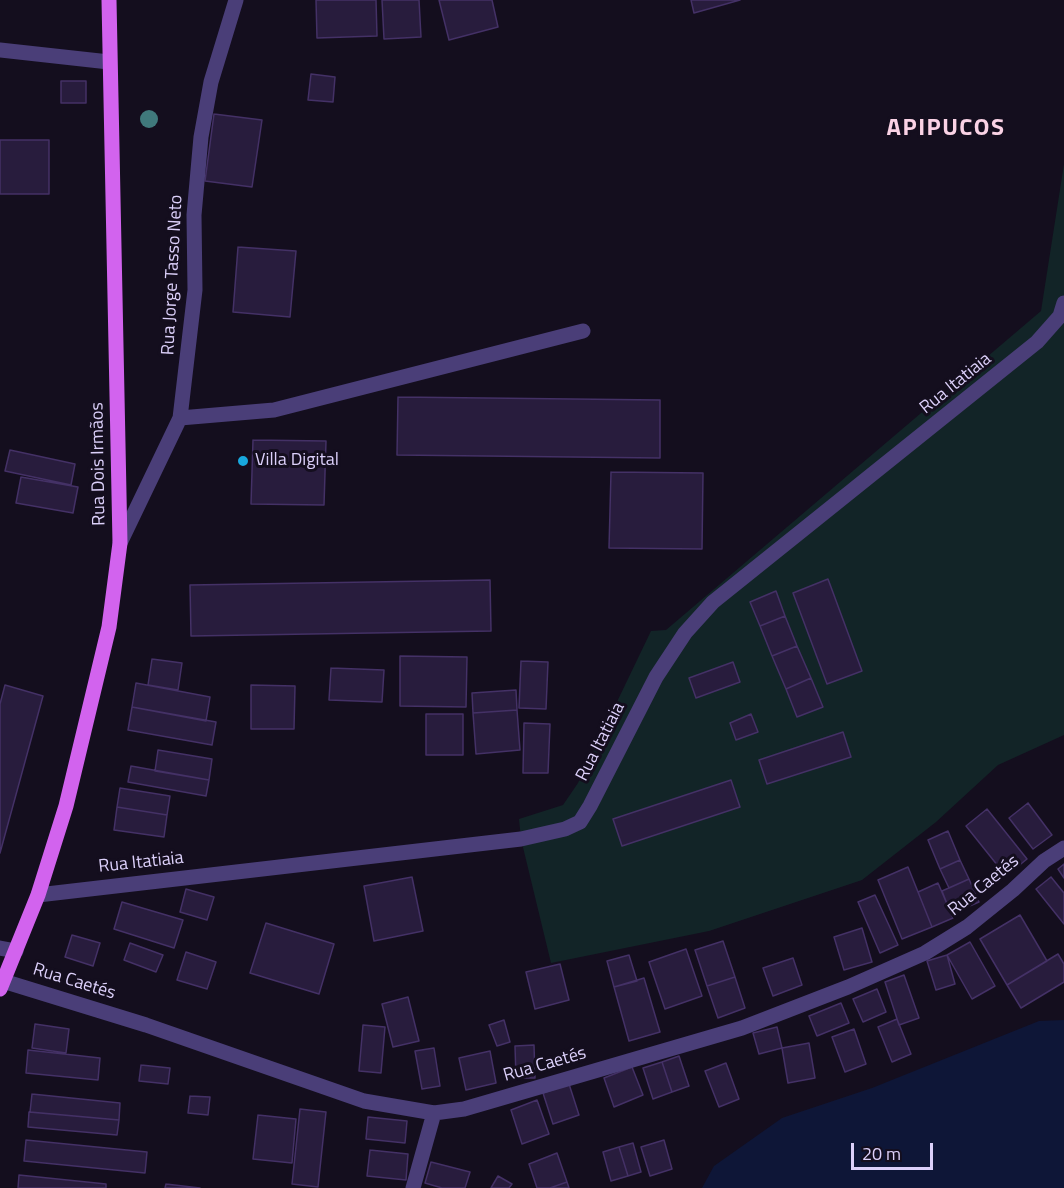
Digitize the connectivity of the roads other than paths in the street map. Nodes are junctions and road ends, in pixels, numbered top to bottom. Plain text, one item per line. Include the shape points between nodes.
1 (109, 0) edge
2 (236, 0) edge
3 (0, 50) edge
4 (109, 62) junction
5 (1062, 310) edge
6 (583, 331) dead end
7 (180, 418) junction
8 (120, 543) junction
9 (1064, 848) edge
10 (38, 895) junction
11 (0, 948) edge
12 (16, 951) junction
13 (2, 985) edge
14 (434, 1113) junction
15 (413, 1188) edge

1 - 4 main road, Rua Dois Irmãos
2 - 7 street, Rua Jorge Tasso Neto via 211,82 201,137 194,215 195,290
3 - 4 street
4 - 8 main road, Rua Dois Irmãos
5 - 10 street, Rua Itatiaia via 1037,342 991,381 713,602 685,633 656,677 580,822 521,839
6 - 7 street via 274,410
7 - 8 street, Rua Jorge Tasso Neto
8 - 10 main road, Rua Dois Irmãos via 109,627 87,723
9 - 14 street, Rua Caetés via 967,927 925,953 848,987 742,1028 465,1109
10 - 12 main road, Rua Dois Irmãos
11 - 12 street
12 - 13 main road, Rua Dois Irmãos
13 - 14 street, Rua Caetés via 146,1025 364,1101
14 - 15 street

